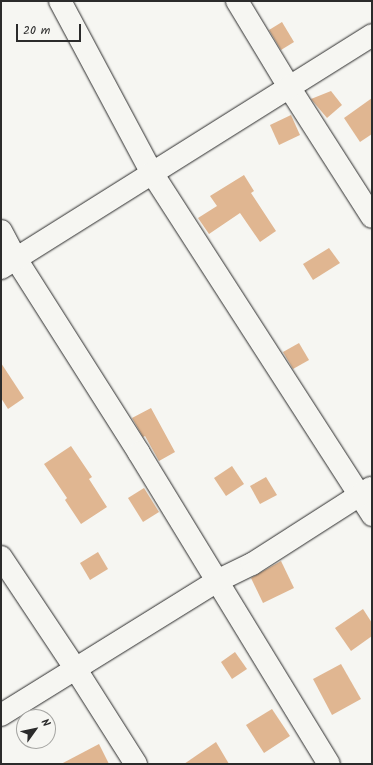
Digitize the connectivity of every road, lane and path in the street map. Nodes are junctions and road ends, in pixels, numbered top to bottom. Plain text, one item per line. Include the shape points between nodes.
1 (60, 1) edge
2 (238, 1) edge
3 (372, 35) edge
4 (289, 87) junction
5 (152, 174) junction
6 (372, 217) edge
7 (1, 231) edge
8 (8, 263) edge
9 (366, 491) edge
10 (372, 515) edge
11 (1, 557) edge
12 (217, 581) junction
13 (76, 668) junction
14 (1, 715) edge
15 (136, 764) edge
16 (329, 764) edge

1 - 5 street
2 - 4 street
3 - 4 street
4 - 5 street
4 - 6 street
5 - 8 street
5 - 9 street
7 - 8 street
8 - 12 street via 139,453
9 - 10 street
9 - 12 street via 252,564
11 - 13 street
12 - 13 street
12 - 16 street
13 - 14 street
13 - 15 street

